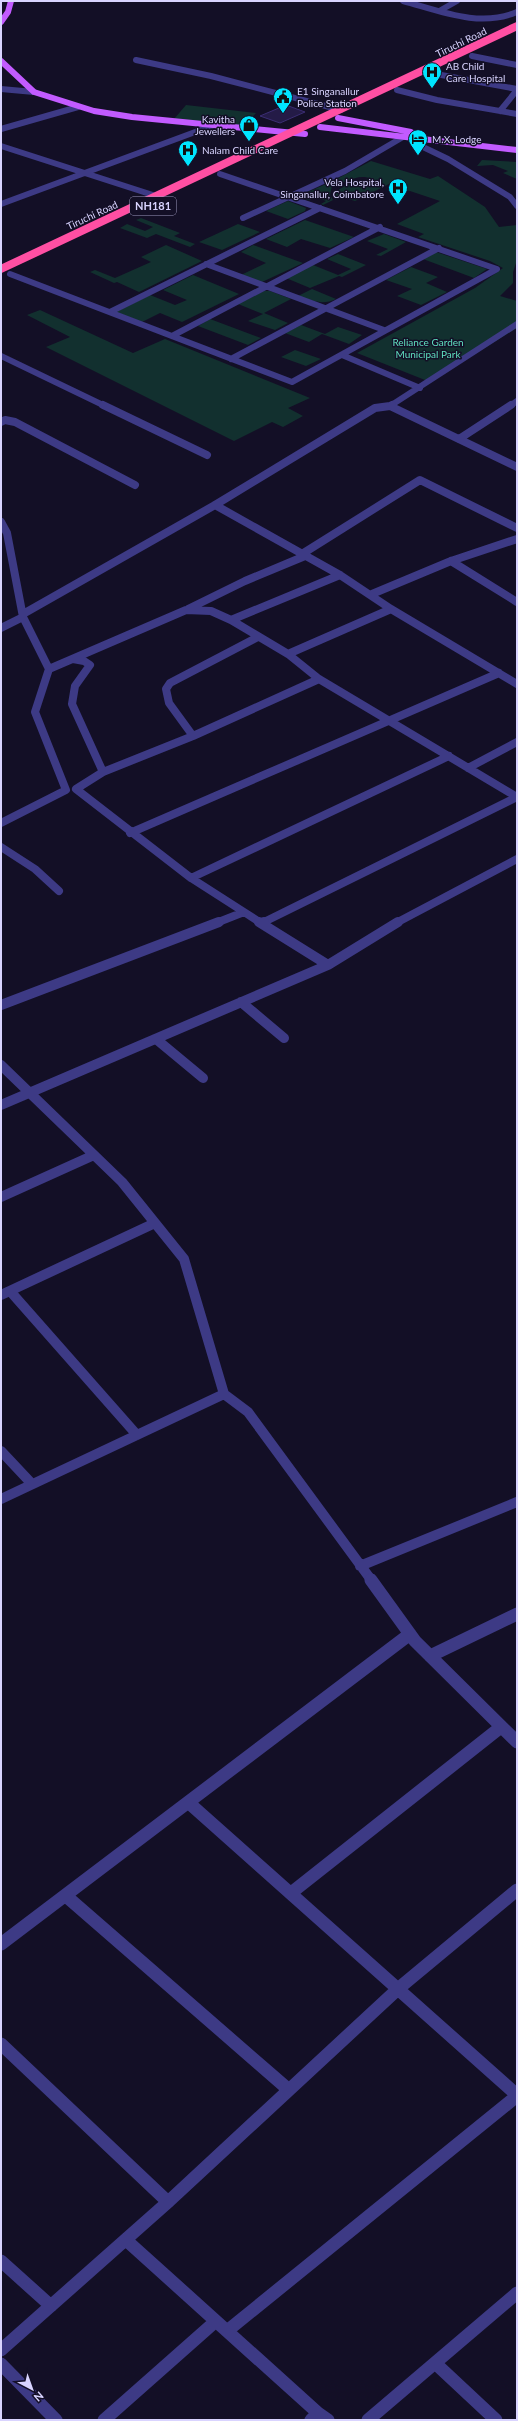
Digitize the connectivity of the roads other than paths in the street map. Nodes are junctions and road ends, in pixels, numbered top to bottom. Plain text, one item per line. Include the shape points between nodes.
1 (11, 1) edge
2 (403, 1) edge
3 (456, 1) edge
4 (414, 2) edge
5 (441, 10) junction
6 (516, 14) edge
7 (2, 20) edge
8 (517, 26) edge
9 (517, 35) edge
10 (469, 58) joint
11 (136, 60) dead end
12 (1, 61) edge
13 (517, 65) edge
14 (448, 68) dead end
15 (433, 76) joint
16 (417, 82) dead end
17 (1, 89) edge
18 (398, 90) junction
19 (517, 90) edge
20 (34, 92) junction
21 (78, 107) junction
22 (341, 110) junction
23 (500, 111) junction
24 (517, 114) edge
25 (338, 118) junction
26 (214, 125) junction
27 (320, 127) junction
28 (1, 129) edge
29 (291, 133) junction
30 (306, 134) junction
31 (402, 137) junction
32 (417, 138) junction
33 (517, 145) edge
34 (1, 146) edge
35 (517, 150) edge
36 (90, 172) junction
37 (220, 174) junction
38 (156, 196) junction
39 (287, 198) junction
40 (2, 203) edge
41 (517, 206) edge
42 (320, 208) junction
43 (243, 218) dead end
44 (93, 226) junction
45 (380, 228) junction
46 (104, 229) junction
47 (439, 248) junction
48 (206, 264) junction
49 (1, 269) edge
50 (10, 274) junction
51 (1, 278) edge
52 (266, 287) junction
53 (326, 308) junction
54 (110, 312) junction
55 (517, 324) edge
56 (384, 330) junction
57 (172, 336) junction
58 (342, 355) junction
59 (1, 356) edge
60 (231, 358) junction
61 (420, 388) junction
62 (517, 401) edge
63 (390, 406) junction
64 (1, 422) edge
65 (459, 439) junction
66 (207, 455) dead end
67 (517, 467) edge
68 (135, 485) dead end
69 (215, 505) junction
70 (1, 522) edge
71 (517, 528) edge
72 (517, 538) edge
73 (303, 555) junction
74 (451, 561) junction
75 (340, 575) junction
76 (372, 594) junction
77 (517, 602) edge
78 (391, 609) junction
79 (186, 610) junction
80 (23, 615) junction
81 (231, 620) junction
82 (1, 628) edge
83 (258, 637) junction
84 (288, 654) junction
85 (72, 659) junction
86 (49, 669) junction
87 (499, 673) junction
88 (319, 679) junction
89 (517, 684) edge
90 (389, 720) junction
91 (193, 736) junction
92 (517, 742) edge
93 (449, 756) junction
94 (468, 768) junction
95 (103, 772) junction
96 (517, 797) edge
97 (1, 814) edge
98 (10, 820) junction
99 (1, 823) edge
100 (130, 833) junction
101 (1, 847) edge
102 (517, 859) edge
103 (191, 878) junction
104 (58, 891) dead end
105 (244, 912) junction
106 (260, 923) junction
107 (328, 965) junction
108 (241, 1002) junction
109 (1, 1005) edge
110 (284, 1038) dead end
111 (156, 1039) junction
112 (1, 1066) edge
113 (202, 1078) dead end
114 (30, 1093) junction
115 (1, 1105) edge
116 (94, 1155) junction
117 (1, 1197) edge
118 (155, 1223) junction
119 (5, 1293) edge
120 (224, 1394) junction
121 (137, 1435) junction
122 (1, 1451) edge
123 (32, 1484) junction
124 (1, 1499) edge
125 (517, 1502) edge
126 (360, 1566) junction
127 (517, 1614) edge
128 (410, 1634) junction
129 (430, 1656) junction
130 (501, 1727) junction
131 (517, 1742) edge
132 (189, 1803) junction
133 (517, 1890) edge
134 (291, 1893) junction
135 (66, 1896) junction
136 (1, 1944) edge
137 (399, 1988) junction
138 (1, 2044) edge
139 (289, 2090) junction
140 (517, 2095) edge
141 (168, 2202) junction
142 (126, 2240) junction
143 (1, 2261) edge
144 (517, 2293) edge
145 (51, 2306) junction
146 (222, 2326) junction
147 (1, 2350) edge
148 (436, 2363) junction
149 (1, 2364) edge
150 (319, 2418) edge
151 (56, 2420) edge
152 (104, 2420) edge
153 (368, 2420) edge
154 (496, 2420) edge

1 - 7 main road
2 - 4 street
3 - 5 street
4 - 5 street
5 - 6 street via 482,21 500,20
8 - 22 highway, Tiruchi Road / NH181
9 - 10 highway, Tiruchi Road
10 - 13 street
11 - 22 street via 211,76
12 - 20 main road
14 - 15 highway, Tiruchi Road
15 - 19 street
16 - 18 highway, NH181
17 - 20 street
18 - 23 street
18 - 25 highway, NH181
19 - 23 street
20 - 21 main road
21 - 26 main road via 132,117
21 - 28 street
22 - 29 highway, Tiruchi Road / NH181
23 - 24 street
25 - 27 highway, NH181
25 - 33 main road via 429,135
26 - 29 main road
26 - 36 street
27 - 30 highway, NH181
27 - 31 main road
29 - 30 main road
29 - 38 highway, Tiruchi Road / NH181
30 - 37 highway, Tiruchi Road / NH181
31 - 32 main road
31 - 39 street via 378,153
32 - 35 main road
32 - 41 street via 423,147 448,159 510,197
34 - 36 street
36 - 38 street
36 - 40 street
37 - 39 street
37 - 46 highway, Tiruchi Road / NH181
38 - 44 highway, Tiruchi Road / NH181
39 - 42 street
39 - 43 street
42 - 45 street
42 - 48 street
44 - 46 highway
44 - 49 highway, Tiruchi Road / NH181
45 - 47 street
45 - 52 street
46 - 50 highway, Tiruchi Road / NH181
47 - 53 street
47 - 56 street via 497,269
48 - 52 street
48 - 54 street
50 - 51 highway, Tiruchi Road / NH181
50 - 54 street
52 - 53 street
52 - 57 street
53 - 56 street
53 - 60 street
54 - 57 street
55 - 61 street
56 - 58 street
57 - 60 street
58 - 60 street via 292,382
58 - 61 street
59 - 66 street
61 - 63 street
62 - 65 street
63 - 65 street
63 - 69 street via 375,408
64 - 68 street via 15,422
65 - 67 street
69 - 73 street
69 - 80 street
70 - 80 street via 7,532
71 - 73 street via 420,480
72 - 74 street
73 - 75 street
73 - 79 street
74 - 76 street
74 - 77 street
75 - 76 street
75 - 81 street
76 - 78 street
78 - 84 street
78 - 87 street
79 - 81 street via 211,611
79 - 85 street
80 - 82 street
80 - 86 street
81 - 83 street
83 - 84 street
83 - 91 street via 170,683 166,689 169,704
84 - 88 street
85 - 86 street
85 - 95 street via 84,660 90,665 79,676 72,692 72,704 79,725 91,744
86 - 98 street via 36,712 66,790
87 - 89 street
87 - 90 street
88 - 90 street
88 - 91 street
90 - 93 street
90 - 100 street
91 - 95 street
92 - 94 street
93 - 94 street
93 - 103 street
94 - 96 street
95 - 100 street via 76,789
96 - 106 street
97 - 98 street
98 - 99 street
100 - 103 street
101 - 104 street via 35,869
102 - 107 street via 402,920
103 - 105 street
105 - 106 street
105 - 109 street
106 - 107 street
107 - 108 street
108 - 110 street
108 - 111 street
111 - 113 street
111 - 114 street
112 - 114 street
114 - 115 street
114 - 116 street
116 - 117 street
116 - 118 street via 122,1182
118 - 119 street
118 - 120 street via 184,1259
119 - 121 street
120 - 121 street
120 - 126 street via 248,1412
121 - 123 street
122 - 123 street
123 - 124 street
125 - 126 street
126 - 128 street
127 - 129 street
128 - 129 street
128 - 132 street
129 - 130 street
130 - 131 street
130 - 134 street
132 - 134 street
132 - 135 street
133 - 137 street
134 - 137 street
135 - 136 street
135 - 139 street
137 - 139 street
137 - 140 street
138 - 141 street
139 - 141 street
140 - 146 street
141 - 142 street
142 - 145 street
142 - 146 street
143 - 145 street
144 - 148 street
145 - 147 street
146 - 150 street
146 - 152 street
148 - 153 street
148 - 154 street
149 - 151 street

